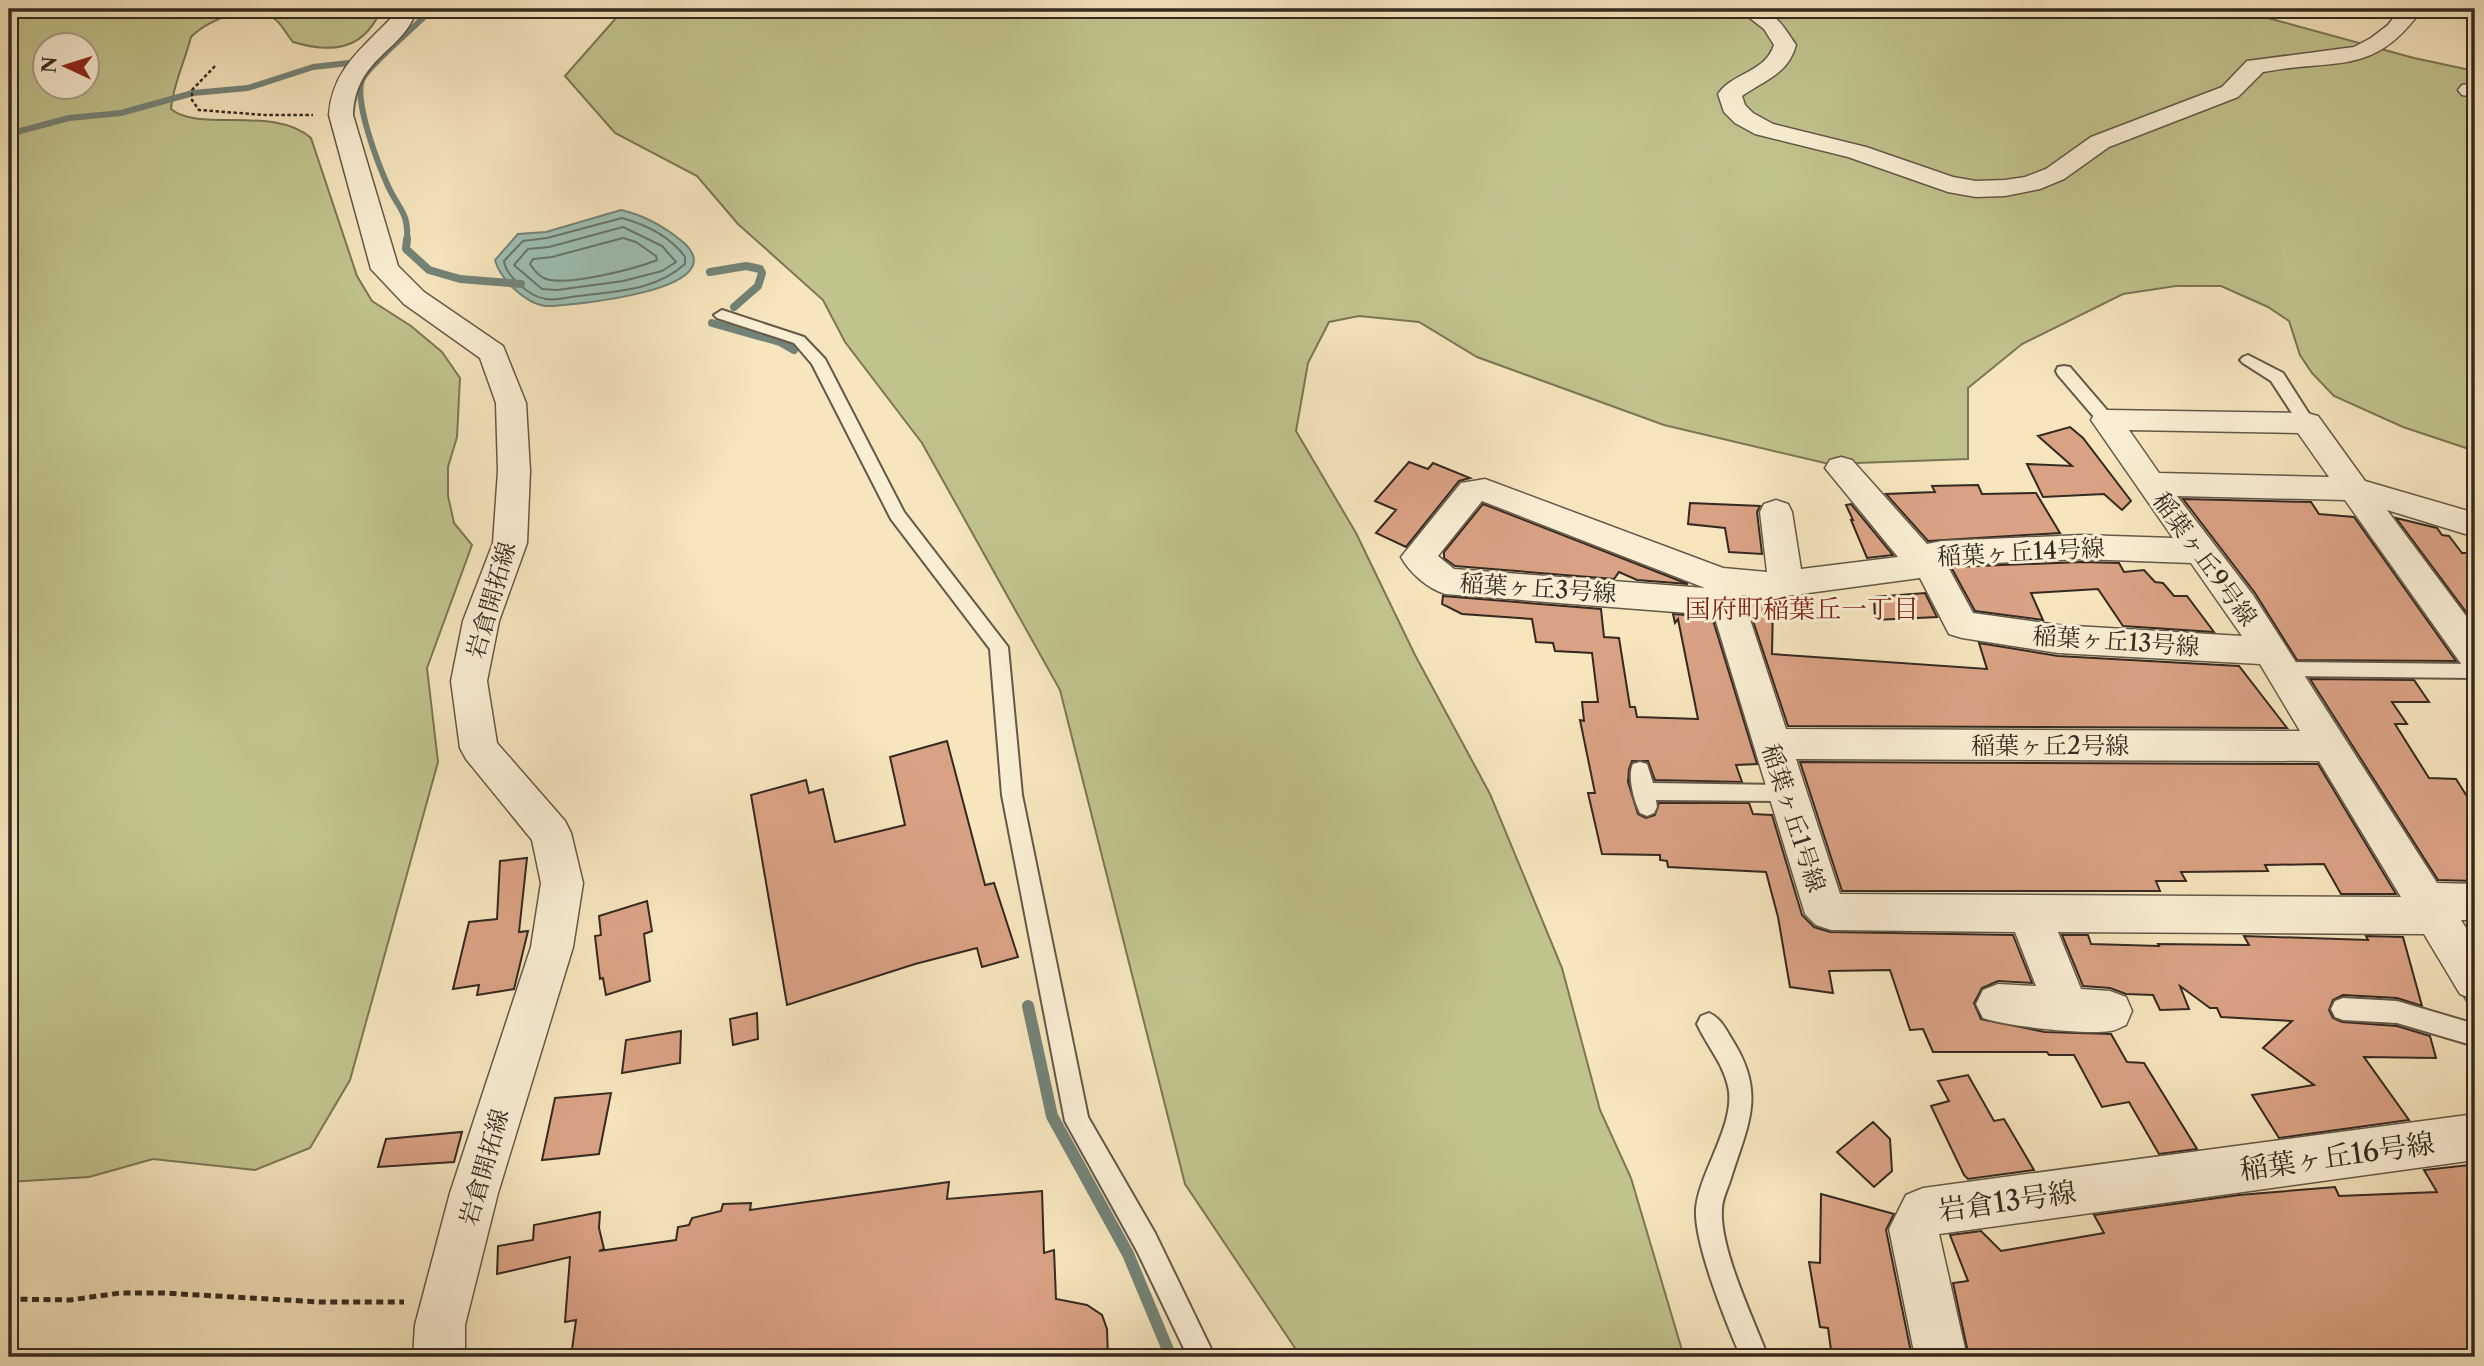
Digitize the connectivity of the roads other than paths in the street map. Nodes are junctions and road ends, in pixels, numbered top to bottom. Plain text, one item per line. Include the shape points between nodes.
1 (406, 9) edge
2 (1749, 9) edge
3 (2411, 9) edge
4 (722, 315) dead end
5 (2248, 360) dead end
6 (2064, 371) dead end
7 (2106, 420) junction
8 (2307, 423) junction
9 (1841, 468) dead end
10 (2150, 484) junction
11 (2354, 489) junction
12 (1776, 512) dead end
13 (2475, 525) edge
14 (2201, 551) junction
15 (1921, 558) junction
16 (1786, 583) junction
17 (1723, 592) junction
18 (1962, 625) joint
19 (2475, 655) edge
20 (2276, 660) junction
21 (2475, 671) edge
22 (1771, 744) junction
23 (2329, 746) junction
24 (1640, 770) dead end
25 (1786, 793) junction
26 (2475, 902) edge
27 (2430, 908) junction
28 (2029, 913) junction
29 (2475, 980) edge
30 (1998, 1004) dead end
31 (2067, 1009) junction
32 (2343, 1009) dead end
33 (2110, 1011) dead end
34 (1709, 1024) dead end
35 (2475, 1035) edge
36 (2475, 1137) edge
37 (2200, 1175) joint
38 (439, 1357) edge
39 (1202, 1357) edge
40 (1755, 1357) edge
41 (1941, 1357) edge

1 - 38 street, 岩倉開拓線 via 349,77 341,112 385,269 414,298 492,353 511,403 510,543 481,621 469,681 479,748 551,833 562,883 552,947 474,1193 440,1325
2 - 3 street via 1772,25 1785,45 1777,65 1730,94 1733,107 1744,118 1764,129 1976,189 2043,179 2100,142 2230,92 2255,66 2346,56 2386,41
4 - 39 lane via 799,340 819,362 897,514 999,647 1012,795 1077,1121 1146,1242
5 - 8 lane via 2277,377
6 - 7 lane
7 - 8 street
7 - 10 street
8 - 11 street
9 - 15 street
10 - 11 street, 稲葉ヶ丘9号線
10 - 14 street, 稲葉ヶ丘9号線
11 - 13 street, 稲葉ヶ丘9号線
11 - 19 street
12 - 16 street
14 - 15 street, 稲葉ヶ丘14号線 via 2082,547 1942,553
14 - 20 street, 稲葉ヶ丘9号線
15 - 16 street via 1916,567
15 - 18 street, 稲葉ヶ丘14号線 via 1931,567
16 - 17 street
17 - 17 street, 稲葉ヶ丘3号線 via 1485,490 1473,491 1418,557 1445,581
17 - 22 street, 稲葉ヶ丘1号線
18 - 20 street, 稲葉ヶ丘13号線
20 - 21 lane
20 - 23 street, 稲葉ヶ丘9号線
22 - 23 street, 稲葉ヶ丘2号線
22 - 25 street, 稲葉ヶ丘1号線
23 - 27 street, 稲葉ヶ丘9号線
24 - 25 lane via 1645,799
25 - 28 street, 稲葉ヶ丘1号線 via 1820,901 1831,912
26 - 27 street, 稲葉ヶ丘1号線
27 - 28 street, 稲葉ヶ丘1号線
27 - 29 street, 稲葉ヶ丘9号線
28 - 31 street
30 - 31 street
31 - 33 street
32 - 35 lane via 2394,1011
34 - 40 lane via 1732,1061 1741,1089 1740,1109 1709,1209 1713,1241
36 - 37 street, 稲葉ヶ丘16号線
37 - 41 street, 岩倉13号線 via 1923,1212 1913,1229

